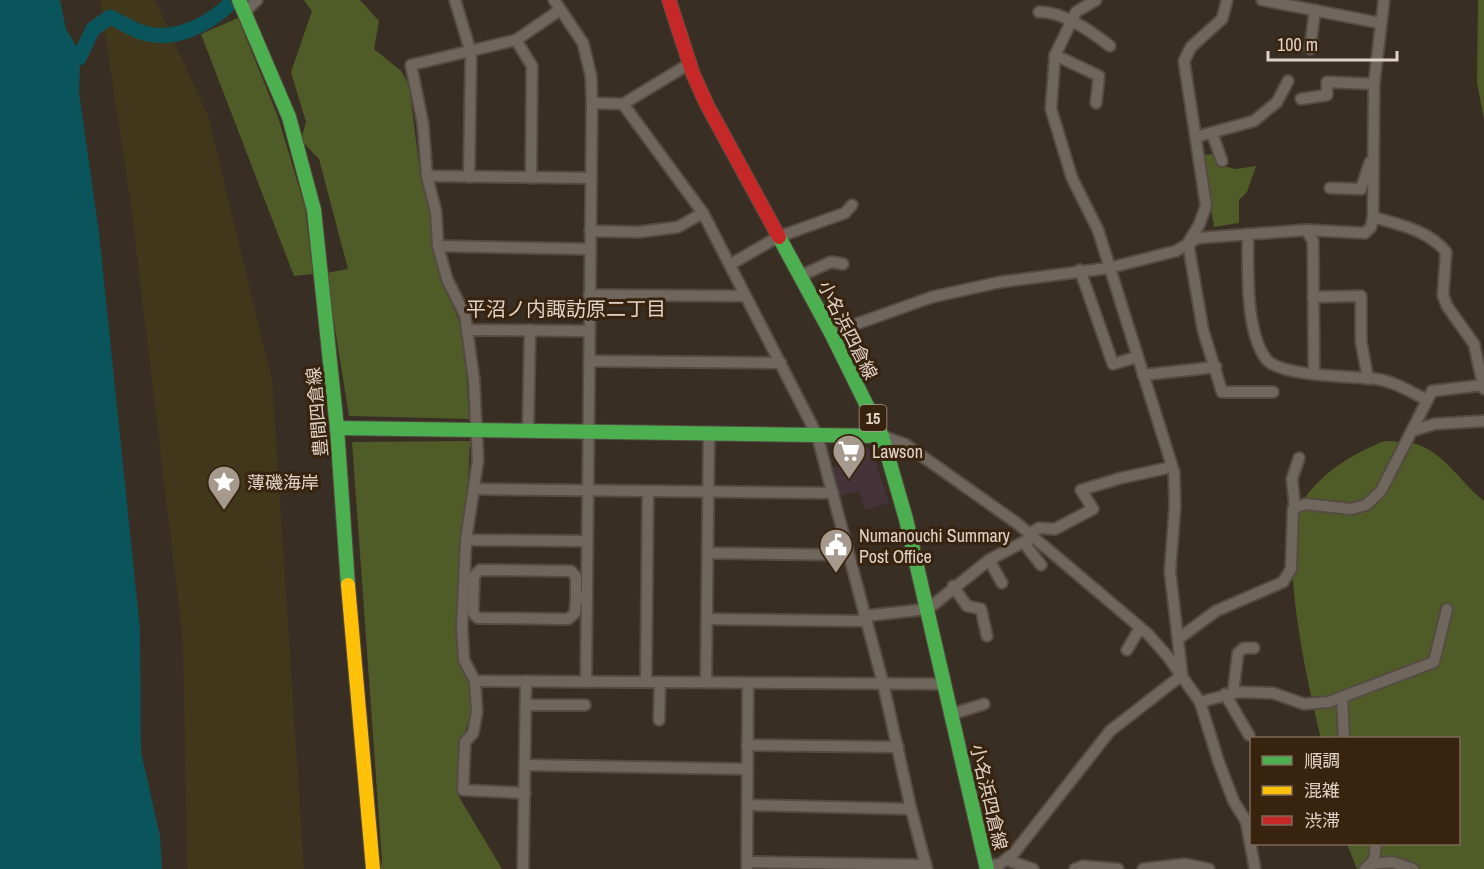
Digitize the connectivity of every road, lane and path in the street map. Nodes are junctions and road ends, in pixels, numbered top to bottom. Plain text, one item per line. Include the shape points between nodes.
1 (257, 0) edge
2 (455, 0) edge
3 (669, 0) edge
4 (1096, 0) edge
5 (1227, 0) edge
6 (1262, 0) edge
7 (1384, 0) edge
8 (241, 5) edge
9 (557, 5) edge
10 (1315, 10) junction
11 (1039, 12) dead end
12 (1071, 22) junction
13 (1380, 23) junction
14 (516, 40) junction
15 (1110, 46) dead end
16 (1310, 49) dead end
17 (471, 53) junction
18 (1055, 55) junction
19 (689, 64) junction
20 (1288, 81) dead end
21 (1374, 84) junction
22 (1301, 99) dead end
23 (592, 103) junction
24 (623, 104) junction
25 (1096, 104) dead end
26 (1212, 133) junction
27 (1196, 137) junction
28 (1374, 157) junction
29 (1222, 161) dead end
30 (427, 176) junction
31 (469, 177) junction
32 (531, 178) junction
33 (591, 178) junction
34 (1330, 188) dead end
35 (852, 205) dead end
36 (703, 213) junction
37 (1373, 217) junction
38 (1306, 230) junction
39 (590, 231) junction
40 (1248, 234) junction
41 (778, 237) junction
42 (1188, 243) junction
43 (438, 246) junction
44 (590, 249) junction
45 (731, 264) junction
46 (843, 264) dead end
47 (1109, 268) junction
48 (1080, 270) junction
49 (800, 276) junction
50 (589, 295) junction
51 (745, 296) junction
52 (1313, 297) junction
53 (467, 330) junction
54 (530, 330) junction
55 (589, 331) junction
56 (831, 333) junction
57 (1137, 357) junction
58 (589, 361) junction
59 (781, 363) junction
60 (1216, 366) junction
61 (1314, 374) junction
62 (1143, 375) junction
63 (1368, 379) junction
64 (1484, 386) edge
65 (1273, 392) dead end
66 (1427, 400) junction
67 (1484, 421) edge
68 (337, 428) junction
69 (475, 430) junction
70 (528, 431) junction
71 (1412, 431) junction
72 (588, 432) junction
73 (710, 433) junction
74 (817, 435) junction
75 (882, 436) junction
76 (1299, 458) dead end
77 (1172, 467) junction
78 (474, 489) junction
79 (587, 490) junction
80 (648, 491) junction
81 (708, 492) junction
82 (833, 493) junction
83 (1296, 508) junction
84 (1029, 538) junction
85 (466, 540) junction
86 (586, 541) junction
87 (708, 553) junction
88 (848, 555) junction
89 (989, 560) junction
90 (1041, 565) dead end
91 (1002, 583) dead end
92 (953, 586) junction
93 (581, 598) junction
94 (928, 609) junction
95 (1447, 609) dead end
96 (707, 619) junction
97 (864, 619) junction
98 (1140, 628) junction
99 (987, 636) dead end
100 (1178, 639) junction
101 (1254, 648) dead end
102 (1127, 650) dead end
103 (1182, 675) junction
104 (475, 681) junction
105 (526, 681) junction
106 (586, 682) junction
107 (646, 682) junction
108 (660, 682) junction
109 (706, 682) junction
110 (748, 682) junction
111 (883, 683) junction
112 (945, 684) junction
113 (1229, 694) junction
114 (1342, 698) junction
115 (1200, 702) junction
116 (984, 704) dead end
117 (526, 705) junction
118 (585, 705) dead end
119 (952, 714) junction
120 (658, 720) dead end
121 (1249, 735) dead end
122 (1344, 737) edge
123 (747, 745) junction
124 (898, 747) junction
125 (525, 765) junction
126 (746, 769) junction
127 (525, 793) junction
128 (748, 805) junction
129 (910, 809) junction
130 (1249, 820) edge
131 (1252, 845) edge
132 (1375, 845) edge
133 (1007, 860) junction
134 (747, 866) edge
135 (1368, 866) edge
136 (927, 867) edge
137 (986, 868) edge
138 (374, 869) edge
139 (523, 869) edge
140 (1033, 869) edge
141 (1075, 869) edge
142 (1118, 869) edge
143 (1143, 869) edge
144 (1209, 869) edge
145 (1255, 869) edge
146 (1413, 869) edge

1 - 8 street
2 - 17 street
3 - 19 main road, 小名浜四倉線 / 15
4 - 12 street via 1076,12
5 - 27 street via 1222,20 1191,47 1184,60
6 - 10 street
7 - 13 street
8 - 68 main road, 豊間四倉線 via 289,117 314,210
9 - 14 street
9 - 23 street via 583,43 591,76
10 - 13 street
10 - 16 street
11 - 12 street via 1063,15
12 - 15 street
12 - 18 street
13 - 21 street
14 - 17 street
14 - 32 street via 532,66
17 - 30 street via 411,65 423,124
17 - 31 street
18 - 25 street via 1099,76
18 - 47 street via 1055,125 1072,178 1098,230
19 - 24 street
19 - 41 main road, 小名浜四倉線 / 15
20 - 26 street via 1268,112 1244,126 1225,127
21 - 22 street via 1327,82 1327,94
21 - 28 street
23 - 24 street
23 - 33 street
24 - 36 street
26 - 27 street
26 - 29 street
27 - 42 street via 1206,206
28 - 34 street via 1361,189
28 - 37 street
30 - 31 street
30 - 43 street via 436,212
31 - 32 street
32 - 33 street
33 - 39 street
35 - 41 street via 841,215
36 - 39 street via 678,227 639,232
36 - 45 street
37 - 38 street via 1365,233
37 - 64 street via 1425,234 1446,252 1443,296 1474,344
38 - 40 street
38 - 52 street via 1313,241
39 - 44 street
40 - 42 street via 1198,238
40 - 61 street via 1254,327 1265,358 1270,363
41 - 45 street
41 - 49 main road, 小名浜四倉線 / 15
42 - 47 street via 1176,251
42 - 60 street via 1203,330
43 - 44 street
43 - 53 street via 447,279 465,315
44 - 50 street
45 - 51 street
46 - 49 street via 831,262
47 - 48 street
47 - 57 street
48 - 56 street via 932,297
48 - 57 street via 1113,364
49 - 56 main road, 小名浜四倉線 / 15
50 - 51 street
50 - 55 street
51 - 59 street
52 - 61 street
52 - 63 street via 1361,296 1361,341
53 - 54 street
53 - 69 street
54 - 55 street
54 - 70 street
55 - 58 street
56 - 75 main road, 小名浜四倉線 / 15
57 - 62 street
58 - 59 street
58 - 72 street
59 - 74 street
60 - 62 street
60 - 65 street via 1222,392
61 - 63 street
62 - 77 street
63 - 66 street via 1394,383
64 - 66 street via 1432,391
66 - 71 street
67 - 71 street via 1434,424
68 - 69 main road
68 - 138 main road, 豊間四倉線
69 - 70 main road
69 - 78 street via 478,460
70 - 72 main road
71 - 83 street via 1381,491 1366,505 1351,509 1305,504
72 - 73 main road
72 - 79 street
73 - 74 main road
73 - 81 street
74 - 75 main road
74 - 82 street
75 - 84 street via 905,444
75 - 94 main road, 小名浜四倉線 / 15
76 - 83 street via 1292,479
77 - 84 street via 1081,490 1093,509 1055,529 1040,528
77 - 100 street via 1175,506 1170,571
78 - 79 street
78 - 85 street
79 - 80 street
79 - 86 street
80 - 81 street
80 - 107 street
81 - 82 street
81 - 87 street
82 - 88 street
83 - 100 street via 1291,569 1283,582 1216,610
84 - 89 street
84 - 90 street
84 - 98 street
85 - 86 street
85 - 104 street via 464,660
86 - 93 street
87 - 88 street
87 - 96 street
88 - 97 street
89 - 91 street
89 - 92 street
92 - 94 street
92 - 99 street via 967,606 981,609
93 - 93 street via 571,571 480,570 474,576 473,613 478,618 568,619
93 - 106 street
94 - 97 street
94 - 112 main road, 小名浜四倉線 / 15
95 - 114 street via 1434,662
96 - 97 street
96 - 109 street
97 - 111 street
98 - 102 street
98 - 103 street
100 - 103 street
101 - 113 street via 1238,653
103 - 115 street
103 - 133 street via 1110,730
104 - 105 street
104 - 127 street via 477,712 473,733 465,742 463,790
105 - 106 street
105 - 117 street
106 - 107 street
107 - 108 street
108 - 109 street
108 - 120 street
109 - 110 street
110 - 111 street
110 - 123 street
111 - 112 street
111 - 124 street
112 - 119 main road, 小名浜四倉線 / 15
113 - 114 street via 1273,693 1309,704
113 - 115 street
113 - 121 street
114 - 122 street
115 - 130 street via 1234,802
116 - 119 street
117 - 118 street
117 - 125 street
119 - 137 main road, 小名浜四倉線 / 15
123 - 124 street
123 - 126 street
124 - 129 street
125 - 126 street
125 - 127 street
126 - 128 street
127 - 139 street
128 - 129 street
128 - 134 street
129 - 136 street
131 - 145 street
132 - 135 street
133 - 137 street
133 - 140 street
134 - 136 street
135 - 146 street via 1392,862
141 - 142 street
143 - 144 street via 1185,864

